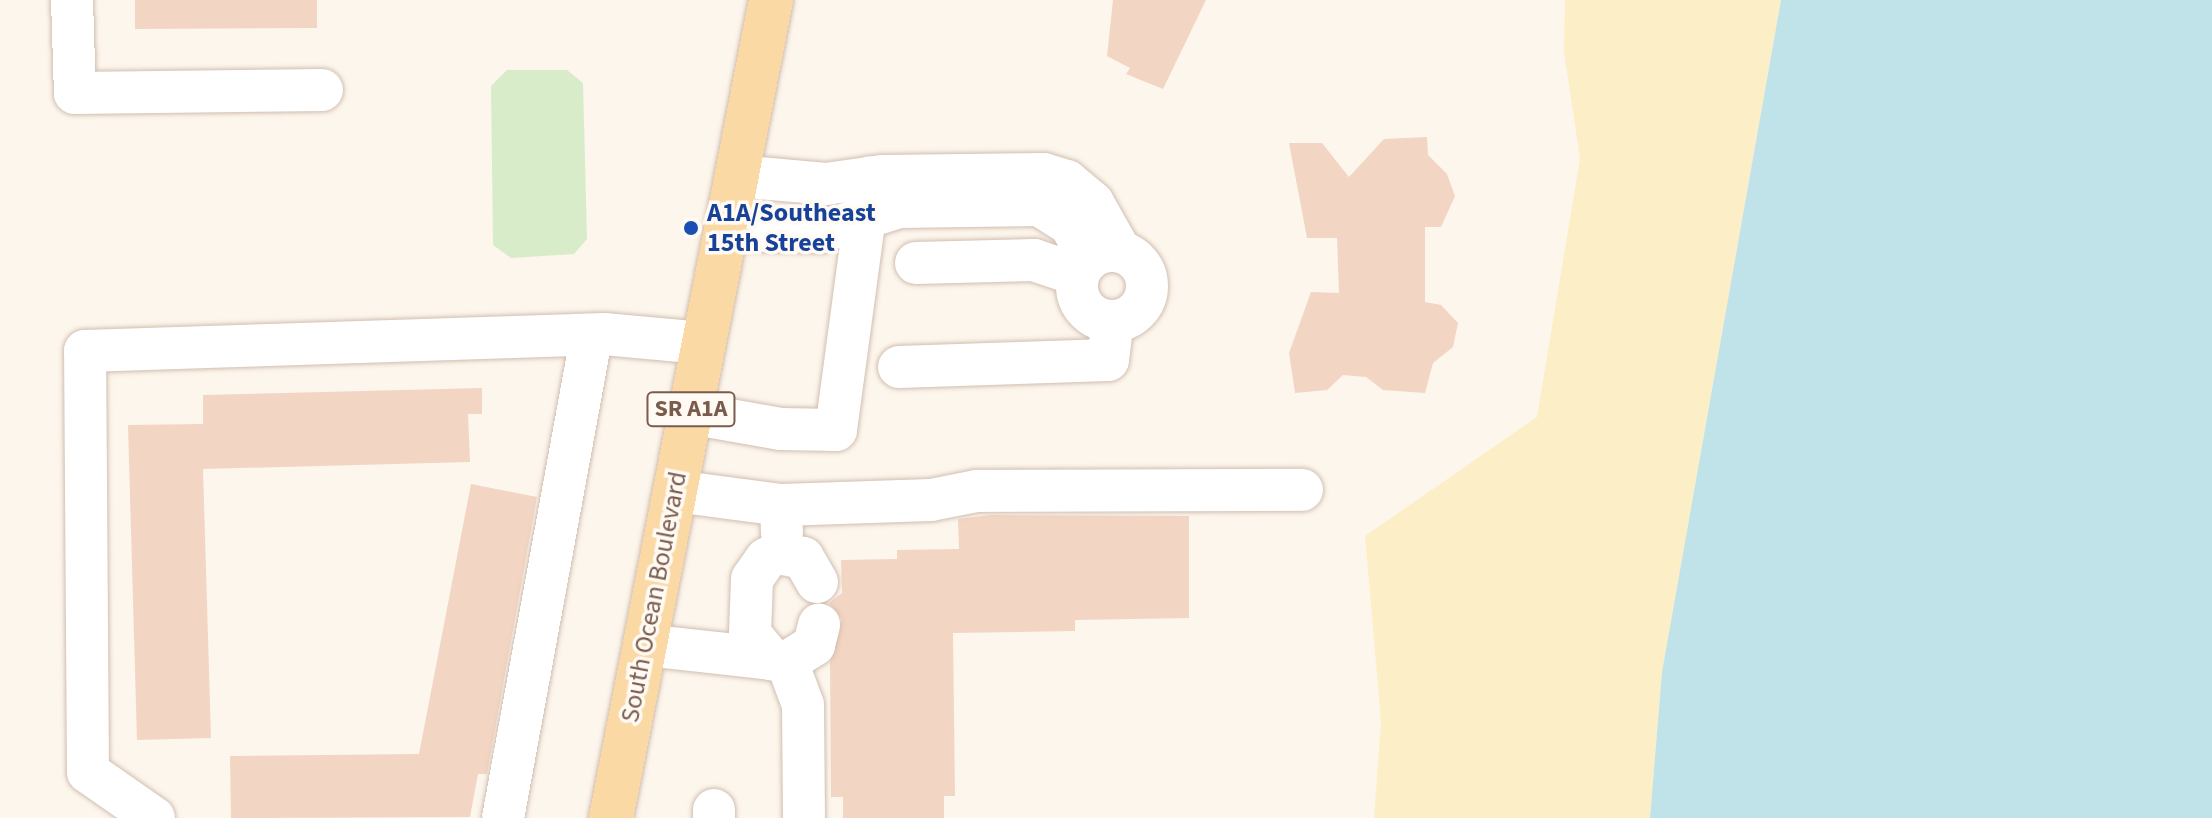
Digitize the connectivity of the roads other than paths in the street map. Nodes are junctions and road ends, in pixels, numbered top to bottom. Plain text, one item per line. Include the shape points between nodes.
1 (72, 0) edge
2 (771, 0) edge
3 (322, 90) dead end
4 (737, 176) junction
5 (868, 198) junction
6 (726, 230) junction
7 (1095, 262) junction
8 (916, 263) dead end
9 (1113, 322) junction
10 (591, 337) junction
11 (703, 343) junction
12 (899, 367) dead end
13 (690, 413) junction
14 (1302, 490) dead end
15 (675, 491) junction
16 (781, 505) junction
17 (782, 553) junction
18 (817, 582) dead end
19 (819, 625) dead end
20 (645, 645) junction
21 (779, 660) junction
22 (154, 818) edge
23 (503, 818) edge
24 (611, 818) edge
25 (804, 818) edge

1 - 3 lane via 75,93
2 - 4 main road, South Ocean Boulevard / SR A1A
4 - 5 lane via 826,184
4 - 6 main road, South Ocean Boulevard / SR A1A
5 - 6 lane via 821,232
5 - 7 lane via 1044,174 1067,181 1093,203
5 - 13 lane via 836,430 781,429
6 - 11 main road, South Ocean Boulevard / SR A1A
7 - 8 lane
7 - 9 lane via 1083,307
7 - 9 lane via 1145,272 1147,290 1129,317
9 - 12 lane via 1108,360
10 - 11 lane
10 - 22 lane via 85,351 88,772
10 - 23 lane
11 - 13 main road, South Ocean Boulevard / SR A1A
13 - 15 main road, South Ocean Boulevard / SR A1A
14 - 16 lane via 977,491 931,500
15 - 16 lane
15 - 20 main road, South Ocean Boulevard / SR A1A
16 - 17 lane
17 - 18 lane via 803,558
17 - 21 lane via 766,559 752,579 750,634
19 - 21 lane via 814,645
20 - 21 lane
20 - 24 main road, South Ocean Boulevard / SR A1A
21 - 25 lane via 803,705

